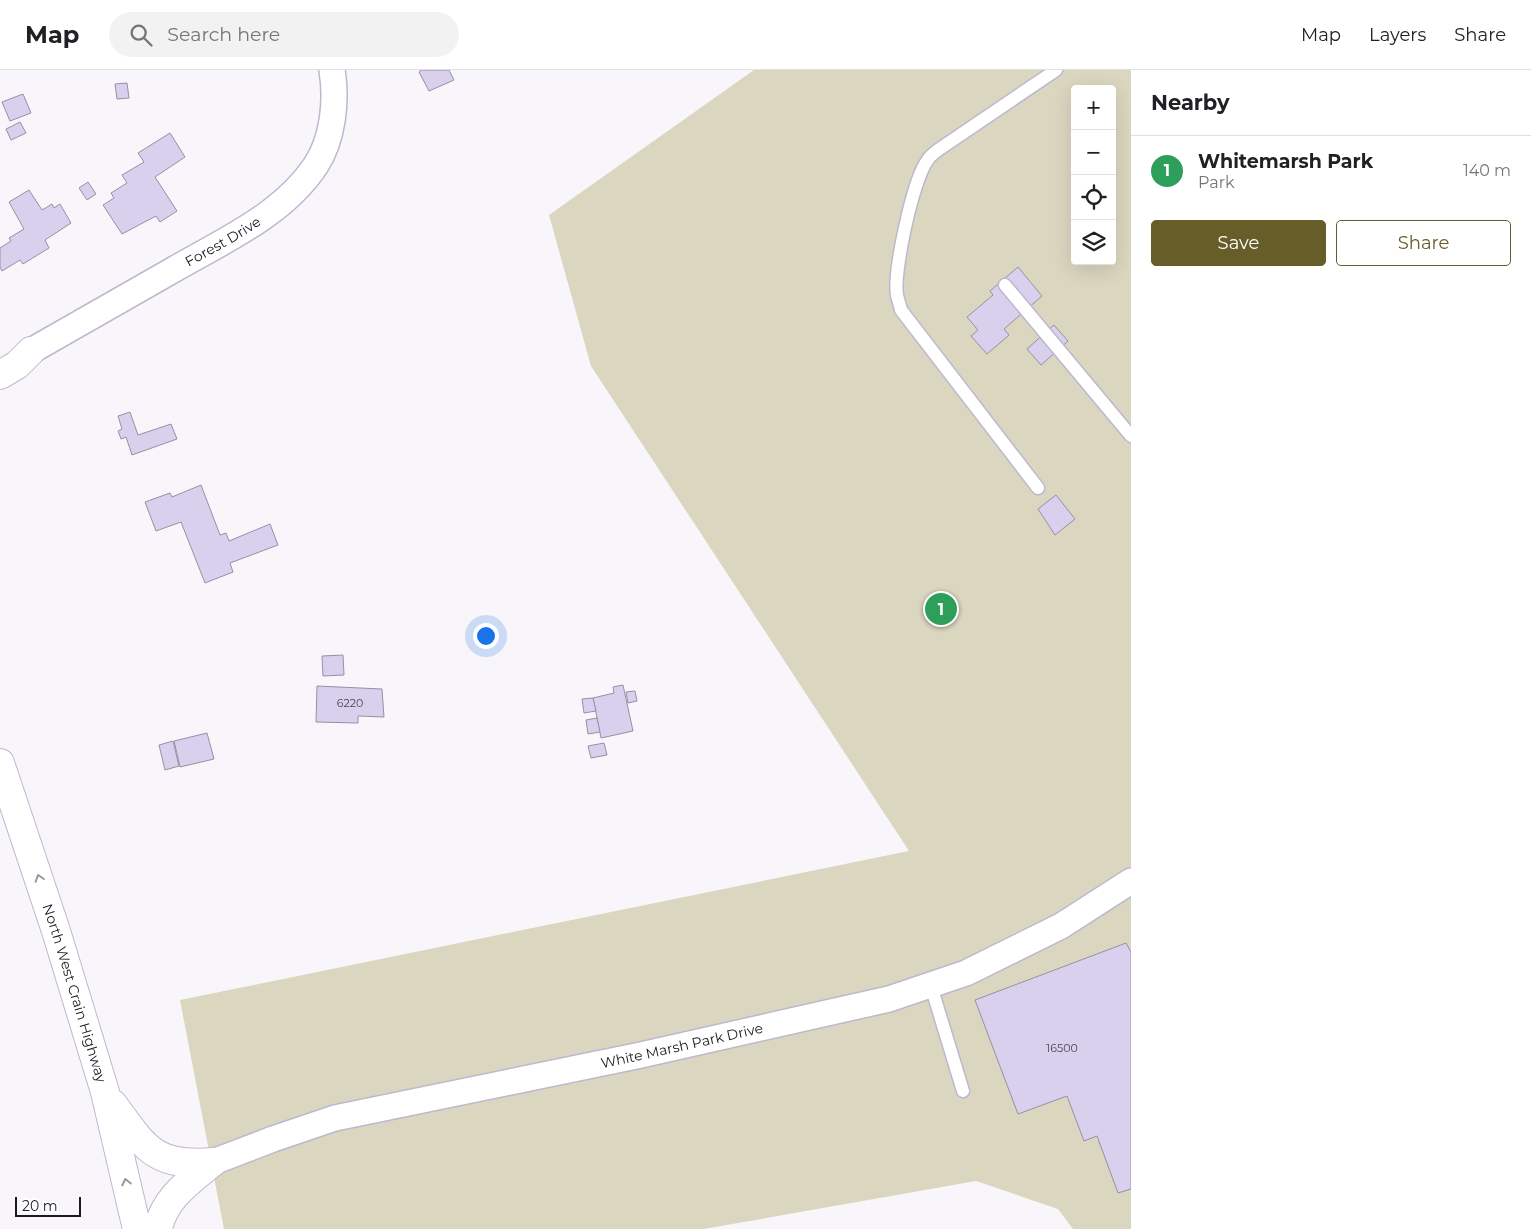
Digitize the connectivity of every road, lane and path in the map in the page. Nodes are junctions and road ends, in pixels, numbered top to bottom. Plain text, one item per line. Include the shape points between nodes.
1 (332, 70) edge
2 (1056, 70) edge
3 (1005, 285) dead end
4 (31, 351) junction
5 (0, 363) edge
6 (0, 375) edge
7 (1131, 436) edge
8 (1038, 488) dead end
9 (0, 763) edge
10 (1131, 881) edge
11 (931, 986) junction
12 (962, 1090) dead end
13 (105, 1092) junction
14 (213, 1162) junction
15 (137, 1229) edge
16 (158, 1229) edge

1 - 4 street, Forest Drive via 333,110 325,150 306,179 285,201 243,230
2 - 8 lane via 938,150 927,161 917,182 897,274 901,310
3 - 7 lane
4 - 5 highway
4 - 6 highway
13 -> 9 highway, North West Crain Highway
10 - 11 street, White Marsh Park Drive via 1061,926 966,973
11 - 12 lane
11 - 14 street, White Marsh Park Drive via 757,1030 335,1118
13 - 14 highway via 139,1140 152,1152 182,1163
15 -> 13 highway, North West Crain Highway
14 - 16 highway via 170,1201

